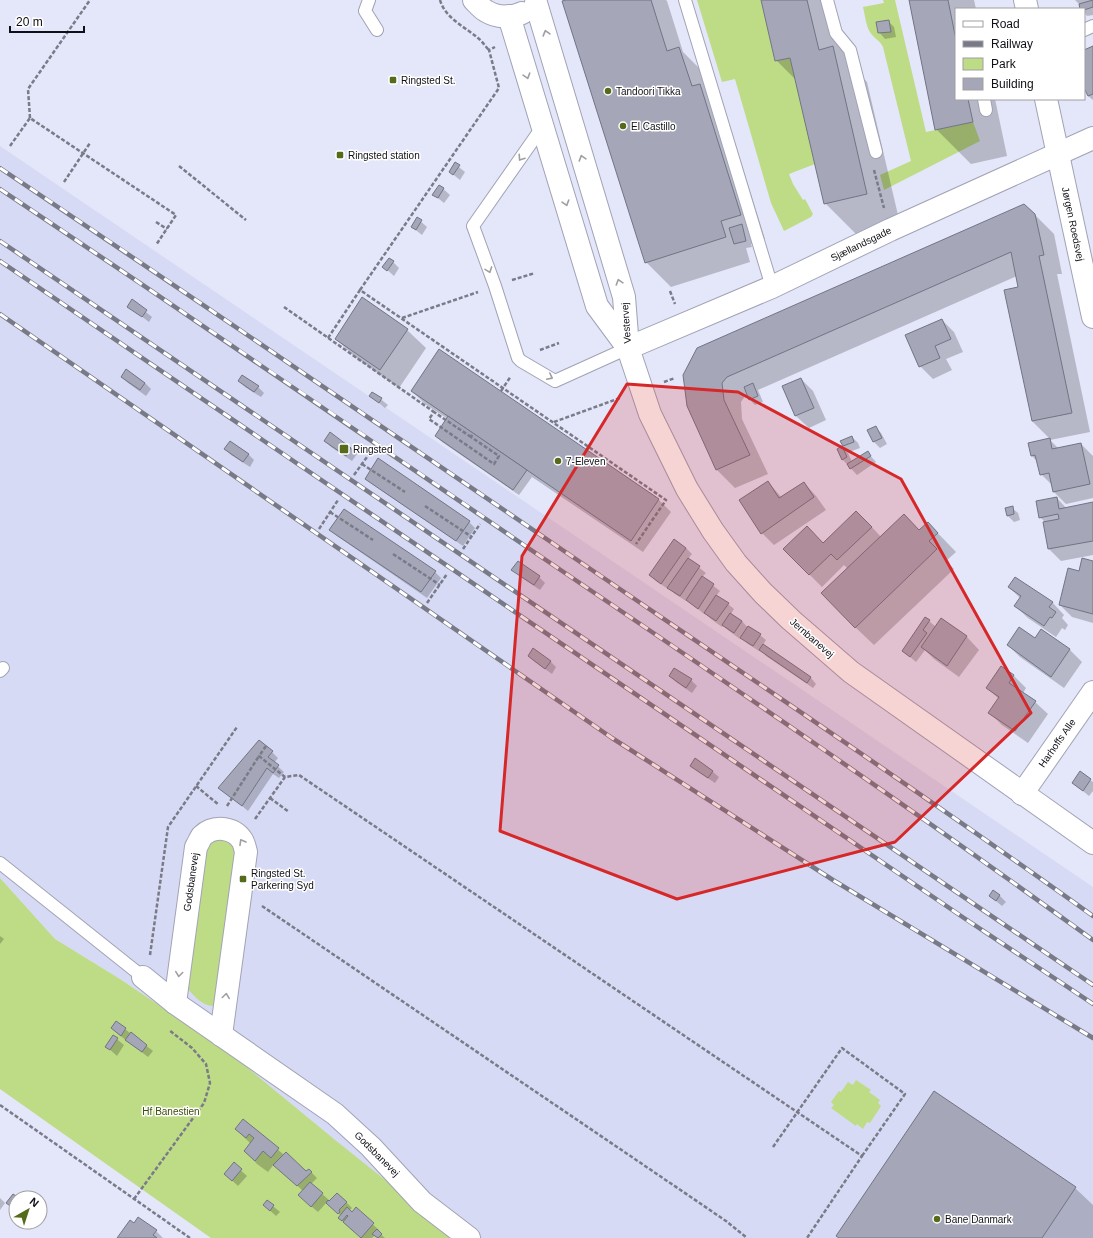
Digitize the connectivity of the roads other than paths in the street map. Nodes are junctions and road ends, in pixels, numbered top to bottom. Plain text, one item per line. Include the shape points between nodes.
1 (369, 0) edge
2 (474, 0) edge
3 (685, 0) edge
4 (827, 0) edge
5 (538, 2) edge
6 (509, 16) junction
7 (377, 30) dead end
8 (1046, 100) edge
9 (542, 126) junction
10 (1093, 138) edge
11 (876, 152) road end
12 (1058, 154) junction
13 (772, 287) junction
14 (1093, 317) edge
15 (628, 348) junction
16 (1093, 692) edge
17 (1022, 794) junction
18 (1093, 843) edge
19 (0, 863) edge
20 (143, 977) joint
21 (175, 1003) junction
22 (221, 1035) junction
23 (469, 1238) edge

1 - 7 lane via 365,11
2 - 6 street via 486,11 497,16
3 - 13 lane
4 - 11 lane via 836,33 850,50
5 - 6 street via 528,10
15 -> 5 street, Vestervej via 624,297
6 -> 9 street, Vestervej
8 - 12 street, Jørgen Roedsvej
9 -> 15 street, Vestervej via 597,306
9 -> 15 lane via 473,226 518,358 555,381
10 - 12 street, Sjællandsgade
12 - 13 street, Sjællandsgade
12 - 14 street, Jørgen Roedsvej
13 - 15 street, Sjællandsgade
15 - 17 street, Jernbanevej via 650,414 687,489 736,563 791,620 851,672
16 - 17 street, Harhoffs Alle
17 - 18 street, Jernbanevej
19 - 20 lane
20 - 21 street, Godsbanevej
21 - 22 street, Godsbanevej
22 -> 21 street, Godsbanevej via 246,852 243,840 234,832 223,829 211,830 202,837 196,847
22 - 23 street, Godsbanevej via 335,1114 371,1147 422,1202

